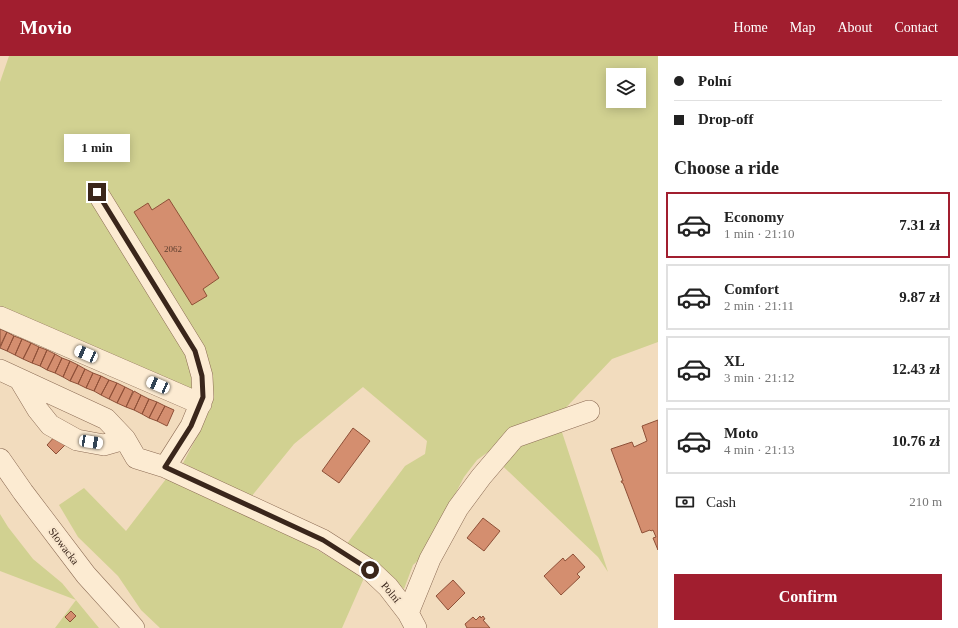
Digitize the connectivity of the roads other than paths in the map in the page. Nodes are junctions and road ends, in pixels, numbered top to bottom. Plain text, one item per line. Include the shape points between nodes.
1 (97, 192) dead end
2 (0, 317) edge
3 (0, 370) edge
4 (20, 380) junction
5 (201, 404) junction
6 (589, 411) dead end
7 (125, 439) junction
8 (0, 459) edge
9 (165, 467) junction
10 (412, 621) edge
11 (134, 628) edge

1 - 5 street via 195,351 202,376
2 - 5 street
3 - 4 street, Polní
4 - 7 street, Polní via 106,419
4 - 7 street via 50,425 77,440 104,444
5 - 9 street via 191,426
6 - 10 street via 515,437 481,477 458,508 430,559
7 - 9 street, Polní via 136,458
8 - 11 street, Słowacka via 86,575
9 - 10 street, Polní via 323,540 370,570 388,586

